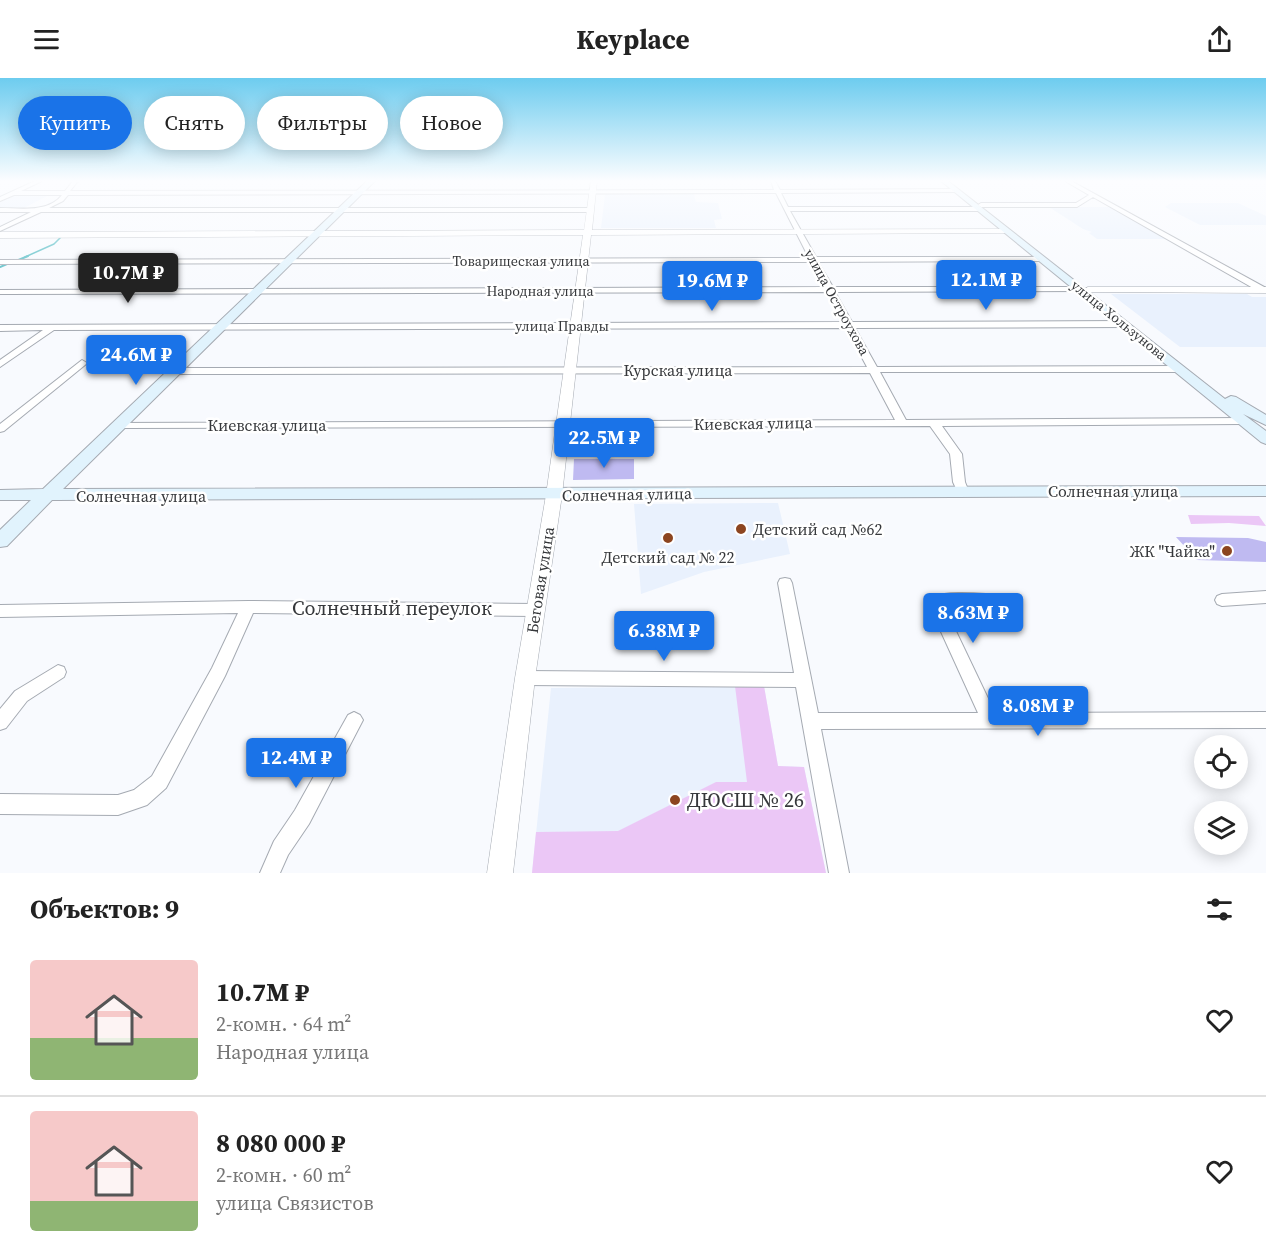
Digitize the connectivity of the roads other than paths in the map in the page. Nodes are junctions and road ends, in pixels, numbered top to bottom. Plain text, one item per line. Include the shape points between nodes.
1 (25, 218) edge
2 (332, 218) edge
3 (588, 218) edge
4 (791, 218) edge
5 (994, 218) edge
6 (1135, 218) edge
7 (0, 229) edge
8 (586, 231) junction
9 (798, 231) junction
10 (1011, 231) junction
11 (315, 234) junction
12 (0, 235) edge
13 (1042, 259) junction
14 (814, 260) junction
15 (287, 261) junction
16 (584, 261) junction
17 (0, 262) edge
18 (1084, 289) junction
19 (830, 290) junction
20 (1264, 290) edge
21 (257, 291) junction
22 (579, 291) junction
23 (0, 292) edge
24 (1124, 324) junction
25 (849, 325) junction
26 (220, 326) junction
27 (574, 326) junction
28 (53, 327) junction
29 (0, 328) edge
30 (82, 363) dead end
31 (0, 364) edge
32 (1180, 369) junction
33 (874, 370) junction
34 (175, 371) junction
35 (568, 371) junction
36 (1209, 384) junction
37 (5, 420) edge
38 (1242, 420) junction
39 (1266, 421) edge
40 (902, 422) junction
41 (933, 422) junction
42 (119, 425) junction
43 (562, 425) junction
44 (0, 429) edge
45 (1266, 430) edge
46 (1266, 439) edge
47 (1262, 490) edge
48 (963, 492) junction
49 (0, 495) edge
50 (554, 495) junction
51 (46, 496) junction
52 (0, 541) edge
53 (785, 583) dead end
54 (1266, 597) edge
55 (1222, 600) dead end
56 (1005, 601) dead end
57 (248, 608) junction
58 (536, 610) junction
59 (0, 611) edge
60 (58, 672) dead end
61 (525, 678) junction
62 (802, 680) junction
63 (354, 720) dead end
64 (990, 720) junction
65 (1266, 720) edge
66 (810, 721) junction
67 (0, 722) edge
68 (0, 804) edge
69 (270, 873) edge
70 (500, 873) edge
71 (839, 873) edge

1 - 7 street
2 - 11 main road
3 - 8 street, Беговая улица
4 - 9 street, улица Остроухова
5 - 10 main road, улица Хользунова
6 - 20 street
8 - 9 street
8 - 11 street
8 - 16 street, Беговая улица
9 - 10 street
9 - 14 street, улица Остроухова
10 - 13 main road, улица Хользунова
10 - 18 main road, улица Хользунова
11 - 12 street
11 - 15 main road
13 - 14 street, Товарищеская улица
13 - 18 main road, улица Хользунова
14 - 16 street, Товарищеская улица
14 - 19 street, улица Остроухова
15 - 16 street, Товарищеская улица
15 - 17 street, Товарищеская улица
15 - 21 main road
16 - 22 street, Беговая улица
18 - 19 street, Народная улица
18 - 20 street
18 - 24 main road, улица Хользунова
18 - 36 main road, улица Хользунова
19 - 22 street, Народная улица
19 - 25 street, улица Остроухова
21 - 22 street, Народная улица
21 - 23 street, Народная улица
21 - 26 main road
22 - 27 street, Беговая улица
24 - 25 street, улица Правды
24 - 32 main road, улица Хользунова
25 - 27 street, улица Правды
25 - 33 street, улица Остроухова
26 - 27 street, улица Правды
26 - 28 street, улица Правды
26 - 34 main road
27 - 35 street, Беговая улица
28 - 29 street, улица Правды
28 - 31 street
30 - 37 street
32 - 33 street, Курская улица
32 - 38 main road, улица Хользунова
33 - 35 street, Курская улица
33 - 40 street, улица Остроухова
34 - 35 street, Курская улица
34 - 42 main road
35 - 43 street, Беговая улица
36 - 39 main road
36 - 45 main road, улица Хользунова
37 - 44 street
38 - 41 street, Киевская улица
38 - 46 main road, улица Хользунова
40 - 41 street, Киевская улица
40 - 43 street, Киевская улица
41 - 48 street via 956,454 956,477
42 - 43 street, Киевская улица
42 - 51 main road
43 - 50 street, Беговая улица
47 - 48 main road, Солнечная улица
48 - 50 main road, Солнечная улица
49 - 51 main road, Солнечная улица
50 - 51 main road, Солнечная улица
50 - 58 street, Беговая улица
51 - 52 main road
53 - 62 street
54 - 55 street
56 - 64 street via 934,601
57 - 58 street, Солнечный переулок
57 - 59 street, Солнечный переулок
57 - 68 street via 159,782 140,798 118,805
58 - 61 street, Беговая улица
60 - 67 street via 21,696
61 - 62 street
61 - 70 street, Беговая улица
62 - 66 street
63 - 69 street
64 - 65 street
64 - 66 street
66 - 71 street

